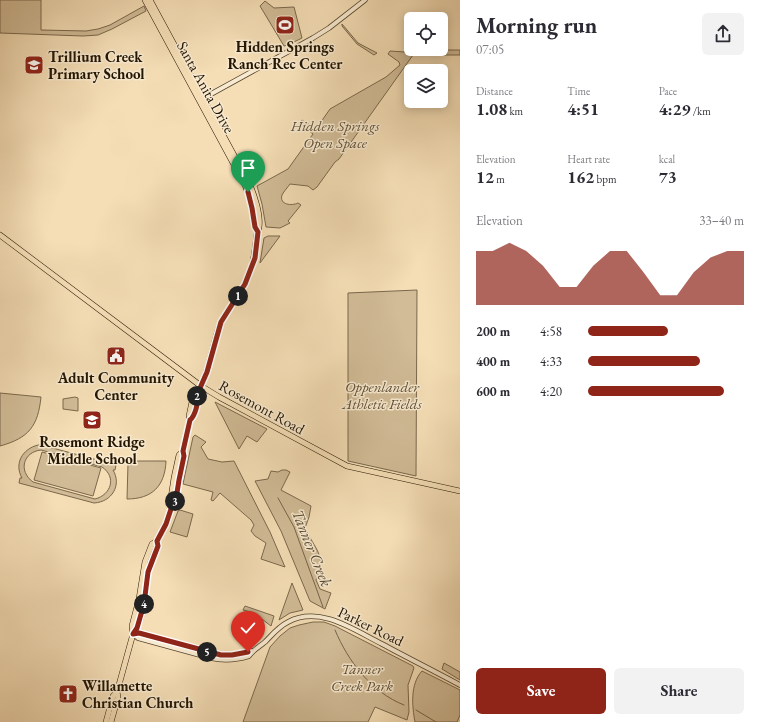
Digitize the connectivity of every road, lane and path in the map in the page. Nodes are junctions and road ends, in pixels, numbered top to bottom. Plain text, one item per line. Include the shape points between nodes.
1 (145, 0) edge
2 (150, 0) edge
3 (365, 0) edge
4 (202, 99) junction
5 (0, 235) edge
6 (201, 386) junction
7 (460, 491) edge
8 (133, 634) junction
9 (460, 685) edge
10 (117, 692) junction
11 (106, 722) edge
12 (111, 722) edge

1 - 4 main road, Santa Anita Drive
2 - 4 main road, Santa Anita Drive
3 - 4 street via 313,38
4 - 6 main road, Santa Anita Drive via 247,189 258,232 255,258 249,275 221,322
5 - 6 main road, Rosemont Road
6 - 7 main road, Rosemont Road via 344,465
6 - 8 main road, Santa Anita Drive via 194,397 189,416 176,499 166,524 157,541 152,544 145,562 132,626
8 - 9 street, Parker Road via 138,638 222,660 249,656 287,622 304,617 325,618 348,627
8 - 10 main road, Santa Anita Drive
10 - 11 main road via 113,696
10 - 12 main road

